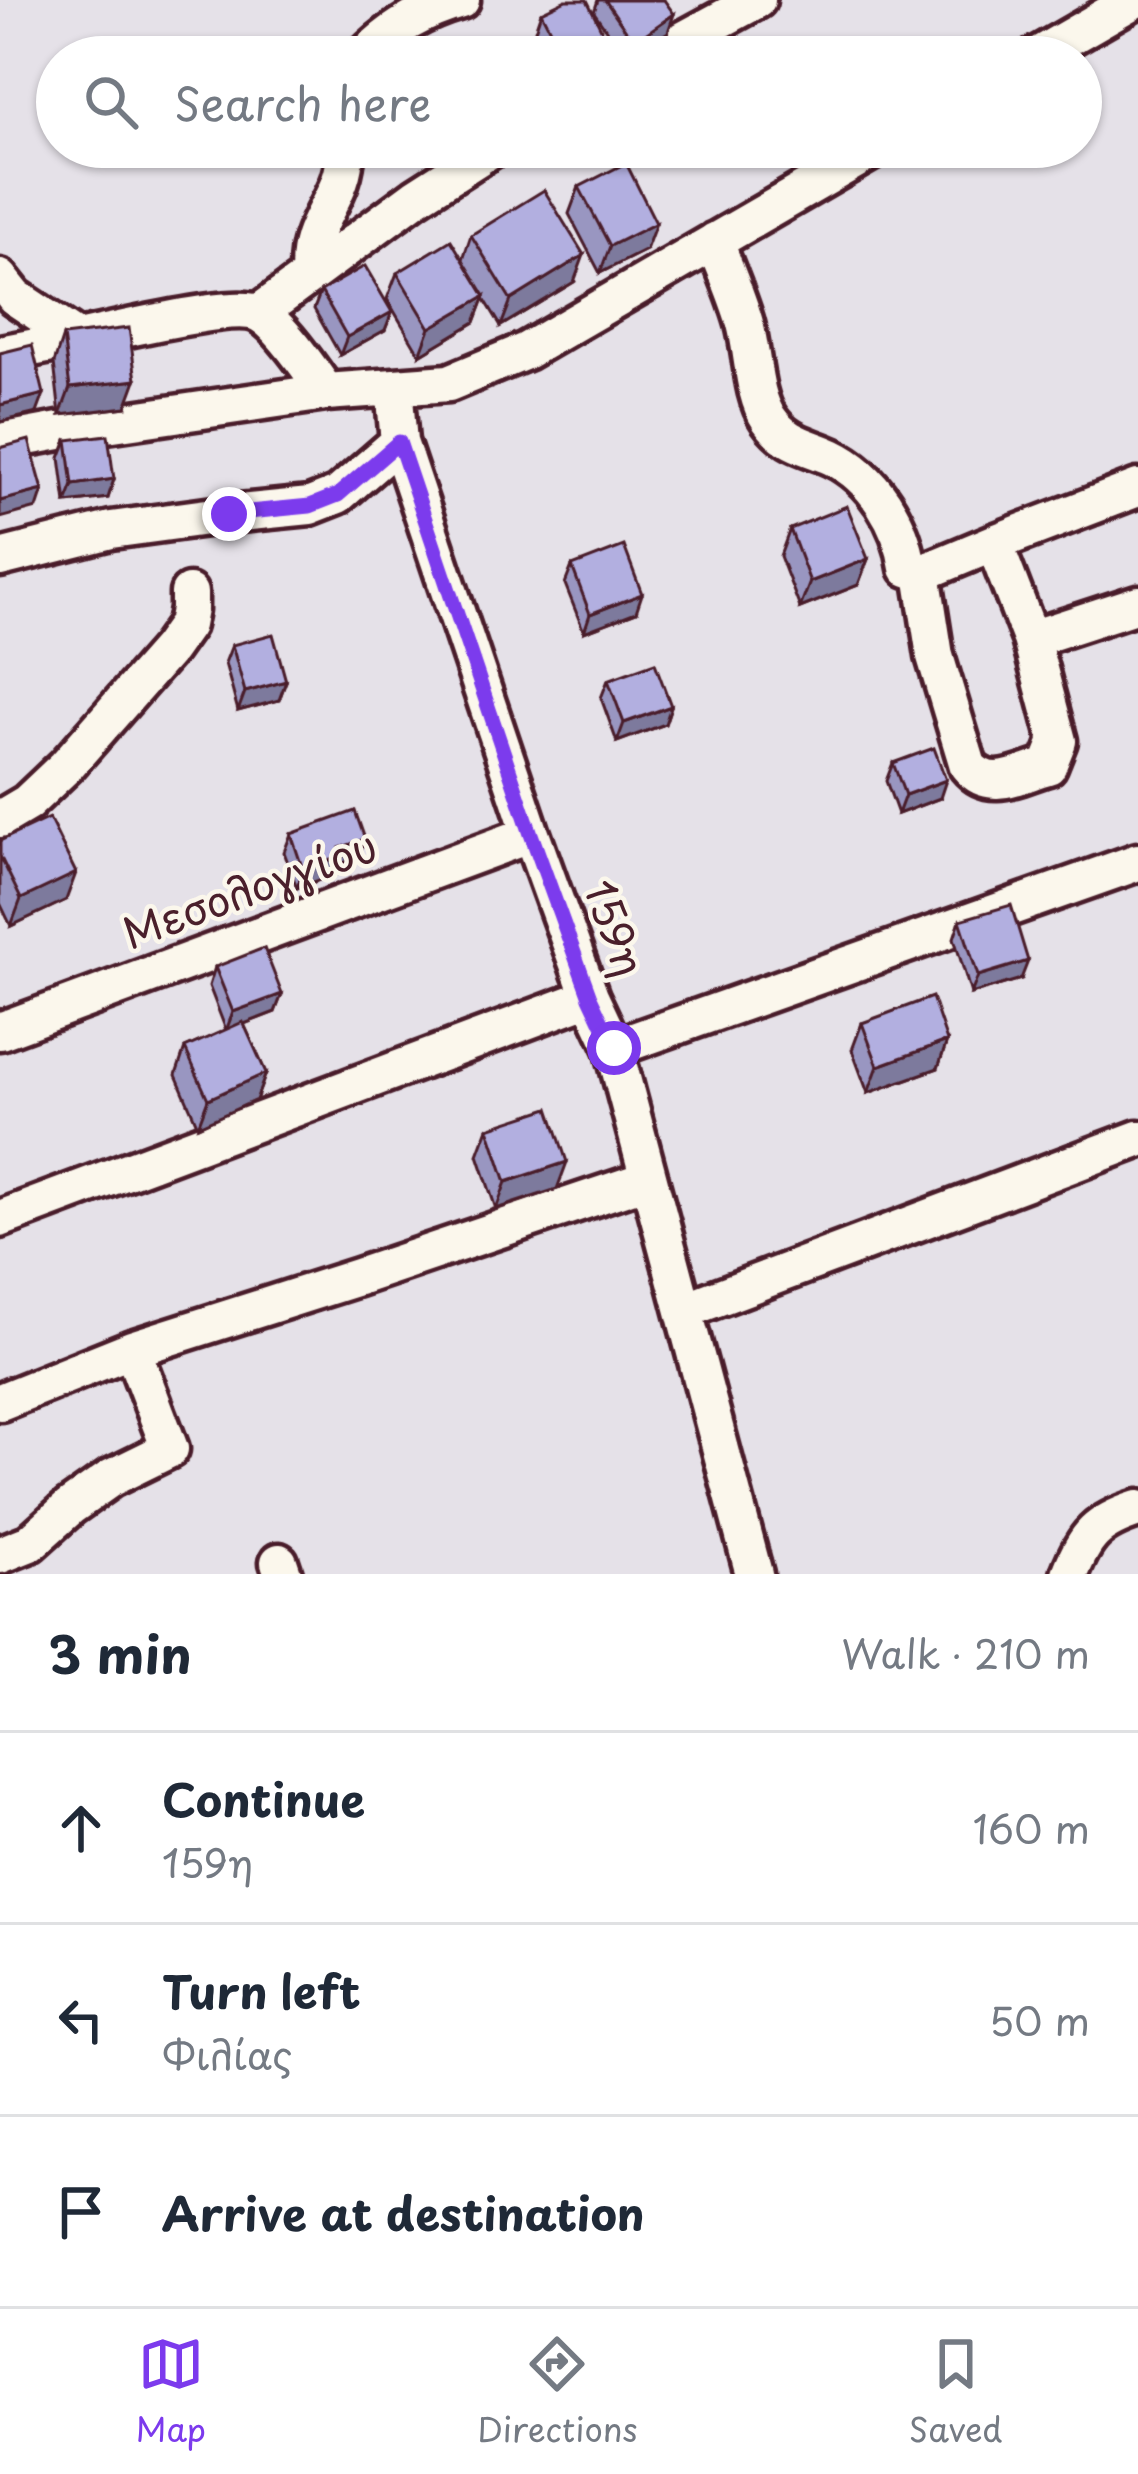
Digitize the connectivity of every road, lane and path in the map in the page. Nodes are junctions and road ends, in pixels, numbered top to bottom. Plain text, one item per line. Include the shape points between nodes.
1 (461, 0) edge
2 (757, 0) edge
3 (1134, 0) edge
4 (386, 36) edge
5 (691, 36) edge
6 (1071, 36) edge
7 (344, 168) edge
8 (461, 168) edge
9 (842, 168) edge
10 (715, 241) junction
11 (310, 276) junction
12 (0, 278) edge
13 (247, 311) junction
14 (78, 339) junction
15 (0, 354) edge
16 (394, 388) junction
17 (326, 392) junction
18 (0, 442) edge
19 (399, 442) junction
20 (1138, 488) edge
21 (994, 543) junction
22 (0, 558) edge
23 (922, 574) junction
24 (189, 593) dead end
25 (1138, 604) edge
26 (1031, 639) junction
27 (0, 819) edge
28 (531, 834) junction
29 (1138, 862) edge
30 (590, 997) junction
31 (0, 1031) edge
32 (614, 1048) junction
33 (1138, 1139) edge
34 (648, 1180) junction
35 (0, 1219) edge
36 (685, 1310) junction
37 (132, 1349) junction
38 (0, 1402) edge
39 (1138, 1509) edge
40 (0, 1555) edge
41 (754, 1574) edge
42 (1070, 1574) edge

1 - 4 street
2 - 5 street
3 - 6 street
7 - 11 street via 309,248
8 - 11 street
9 - 10 street
10 - 16 street via 526,351 449,383
10 - 23 street via 745,321 765,414 797,446 833,457 863,480 894,520 908,568
11 - 13 street
12 - 14 street
13 - 14 street
13 - 17 street via 271,321
14 - 15 street
16 - 17 street
16 - 19 street, 159η
17 - 18 street
19 - 22 street via 338,495 310,506 111,530
19 - 28 street, 159η
20 - 21 street
21 - 23 street
21 - 26 street
23 - 26 street via 935,656 968,766 991,782 1048,766 1058,742
24 - 27 street via 186,625 169,649 65,766
25 - 26 street
28 - 30 street, 159η
28 - 31 street, Μεσολογγίου
29 - 32 street
30 - 32 street, 159η
30 - 35 street
32 - 34 street, 159η
33 - 36 street
34 - 36 street, 159η
34 - 37 street
36 - 41 street, 159η
37 - 38 street
37 - 40 street via 170,1448 111,1478 30,1543
39 - 42 street via 1088,1536

